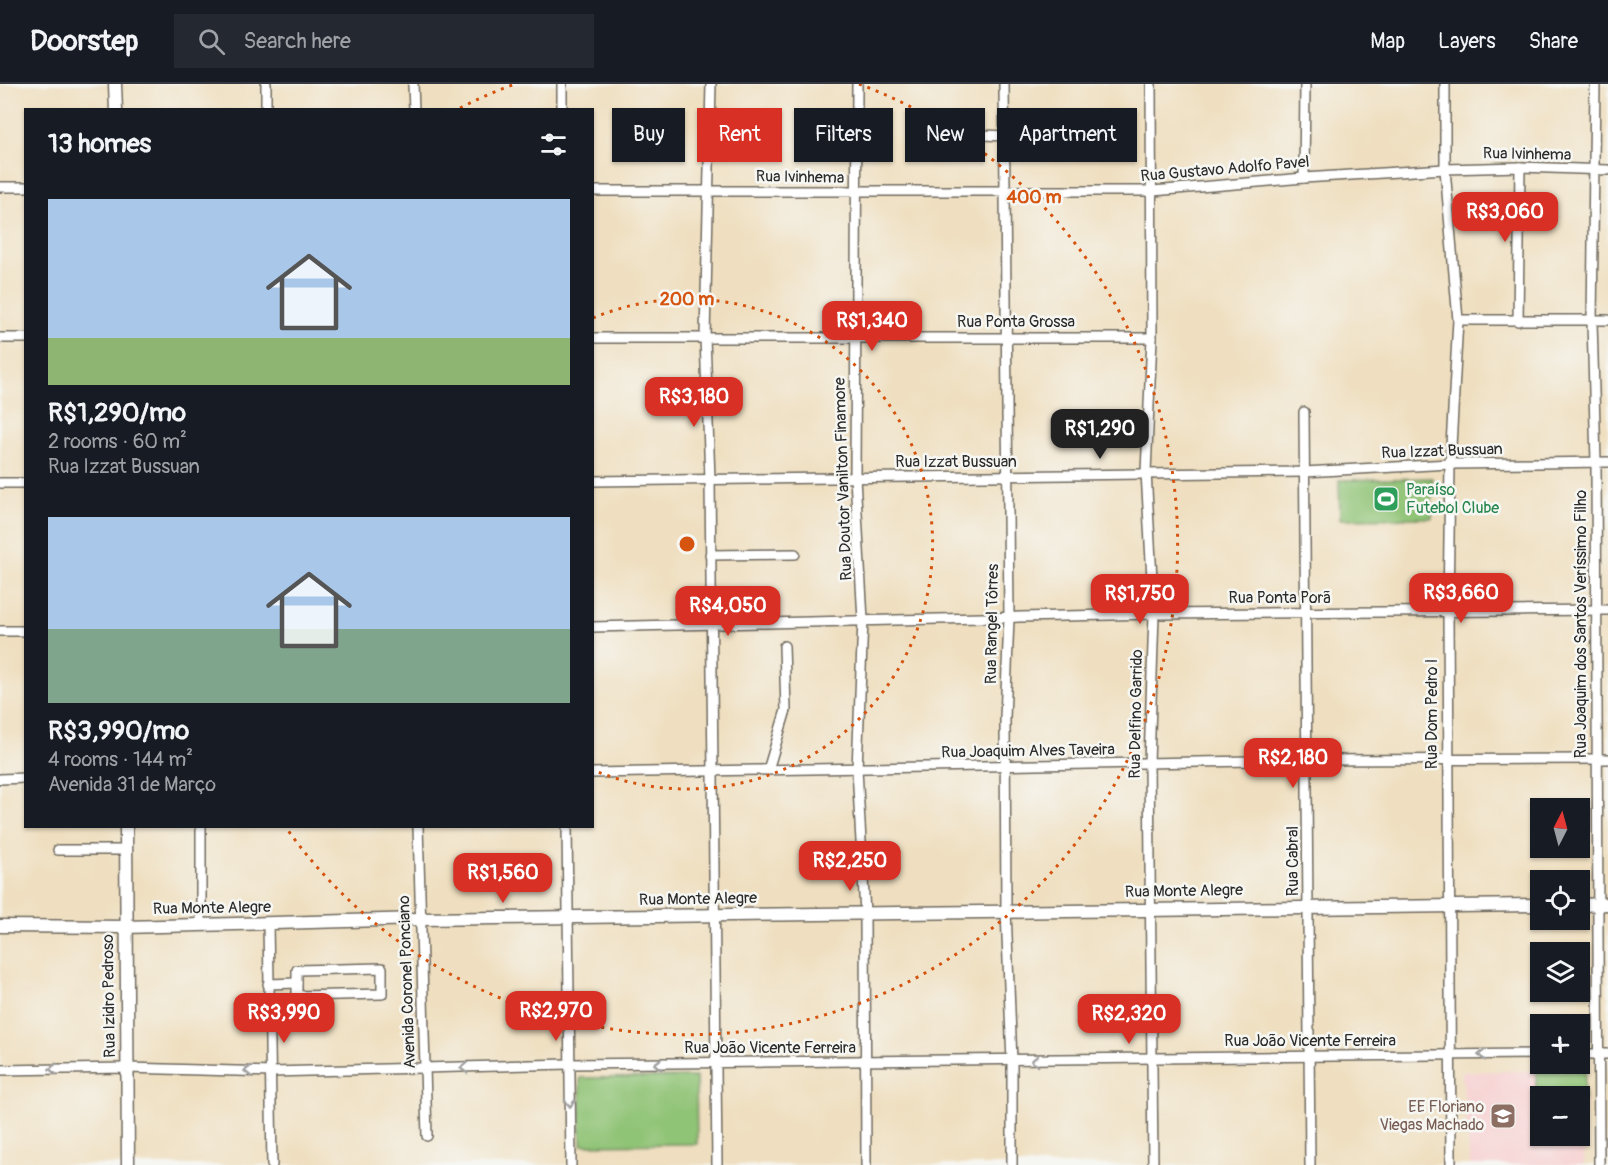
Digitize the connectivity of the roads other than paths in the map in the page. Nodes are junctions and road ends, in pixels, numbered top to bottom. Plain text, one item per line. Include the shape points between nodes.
1 (115, 84) edge
2 (266, 84) edge
3 (413, 84) edge
4 (562, 84) edge
5 (711, 84) edge
6 (857, 84) edge
7 (1004, 84) edge
8 (1151, 84) edge
9 (1305, 84) edge
10 (1445, 84) edge
11 (1595, 84) edge
12 (116, 108) edge
13 (266, 108) edge
14 (414, 108) edge
15 (562, 108) edge
16 (1004, 108) edge
17 (1006, 162) edge
18 (1520, 167) junction
19 (1445, 169) junction
20 (1594, 170) junction
21 (1608, 170) edge
22 (1304, 177) junction
23 (0, 187) edge
24 (24, 187) edge
25 (594, 191) edge
26 (709, 191) junction
27 (1153, 191) junction
28 (856, 192) junction
29 (1007, 192) junction
30 (1458, 320) junction
31 (1608, 320) edge
32 (1518, 321) junction
33 (1592, 321) junction
34 (705, 337) junction
35 (1005, 337) junction
36 (0, 338) edge
37 (24, 338) edge
38 (594, 338) edge
39 (1152, 338) junction
40 (854, 339) junction
41 (1304, 412) dead end
42 (1596, 462) junction
43 (1608, 462) edge
44 (1450, 464) junction
45 (1146, 472) junction
46 (1304, 472) junction
47 (855, 477) junction
48 (1007, 477) junction
49 (710, 480) junction
50 (594, 481) edge
51 (0, 483) edge
52 (24, 483) edge
53 (795, 554) dead end
54 (710, 555) junction
55 (1608, 610) edge
56 (1448, 611) junction
57 (1596, 611) junction
58 (1305, 613) junction
59 (1154, 614) junction
60 (1009, 618) junction
61 (863, 620) junction
62 (711, 624) junction
63 (594, 627) edge
64 (0, 631) edge
65 (24, 631) edge
66 (784, 646) dead end
67 (1596, 759) junction
68 (1608, 759) edge
69 (1307, 760) junction
70 (1447, 761) junction
71 (1149, 763) junction
72 (1006, 766) junction
73 (857, 769) junction
74 (768, 770) junction
75 (712, 771) junction
76 (594, 773) edge
77 (24, 778) edge
78 (0, 779) edge
79 (126, 828) edge
80 (201, 828) edge
81 (418, 828) edge
82 (567, 828) edge
83 (57, 850) dead end
84 (126, 850) junction
85 (1603, 904) edge
86 (1530, 905) edge
87 (1308, 906) junction
88 (1450, 906) junction
89 (1152, 908) junction
90 (1006, 910) junction
91 (865, 914) junction
92 (714, 915) junction
93 (569, 918) junction
94 (420, 919) junction
95 (268, 923) junction
96 (201, 924) junction
97 (0, 926) edge
98 (125, 927) junction
99 (297, 983) junction
100 (268, 984) junction
101 (1530, 1054) edge
102 (1603, 1054) edge
103 (1450, 1055) junction
104 (1309, 1056) junction
105 (1153, 1058) junction
106 (866, 1062) junction
107 (1012, 1062) junction
108 (717, 1063) junction
109 (569, 1064) junction
110 (127, 1068) junction
111 (425, 1069) junction
112 (0, 1070) edge
113 (272, 1072) junction
114 (427, 1136) dead end
115 (128, 1165) edge
116 (272, 1165) edge
117 (571, 1165) edge
118 (717, 1165) edge
119 (866, 1165) edge
120 (1012, 1165) edge
121 (1153, 1165) edge
122 (1310, 1165) edge
123 (1451, 1165) edge
124 (1599, 1165) edge

1 - 12 street
2 - 13 street
3 - 14 street
4 - 15 street
5 - 26 street
6 - 28 street, Rua Doutor Vanilton Finamore
7 - 16 street, Rua Rangel Tôrres
8 - 27 street, Rua Delfino Garrido
9 - 22 street
10 - 19 street, Rua Dom Pedro I
11 - 20 street, Rua Joaquim dos Santos Veríssimo Filho
17 - 29 street, Rua Rangel Tôrres
18 - 19 street, Rua Ivinhema
18 - 20 street, Rua Ivinhema
18 - 32 street
19 - 22 street, Rua Gustavo Adolfo Pavel
19 - 30 street, Rua Dom Pedro I
20 - 21 street, Rua Ivinhema
20 - 33 street, Rua Joaquim dos Santos Veríssimo Filho
22 - 27 street, Rua Gustavo Adolfo Pavel
23 - 24 street
25 - 26 street, Rua Ivinhema
26 - 28 street, Rua Ivinhema
26 - 34 street
27 - 29 street, Rua Gustavo Adolfo Pavel
27 - 39 street, Rua Delfino Garrido
28 - 29 street, Rua Ivinhema
28 - 40 street, Rua Doutor Vanilton Finamore
29 - 35 street, Rua Rangel Tôrres
30 - 32 street
30 - 44 street, Rua Dom Pedro I
31 - 33 street
32 - 33 street
33 - 42 street, Rua Joaquim dos Santos Veríssimo Filho
34 - 38 street, Rua Ponta Grossa
34 - 40 street, Rua Ponta Grossa
34 - 49 street
35 - 39 street, Rua Ponta Grossa
35 - 40 street, Rua Ponta Grossa
35 - 48 street, Rua Rangel Tôrres
36 - 37 street
39 - 45 street, Rua Delfino Garrido
40 - 47 street, Rua Doutor Vanilton Finamore
41 - 46 street, Rua Cabral
42 - 43 street, Rua Izzat Bussuan
42 - 44 street, Rua Izzat Bussuan
42 - 57 street, Rua Joaquim dos Santos Veríssimo Filho
44 - 46 street, Rua Izzat Bussuan
44 - 56 street, Rua Dom Pedro I
45 - 46 street, Rua Izzat Bussuan
45 - 48 street, Rua Izzat Bussuan
45 - 59 street, Rua Delfino Garrido
46 - 58 street, Rua Cabral
47 - 48 street, Rua Izzat Bussuan
47 - 49 street, Rua Izzat Bussuan
47 - 61 street, Rua Doutor Vanilton Finamore
48 - 60 street, Rua Rangel Tôrres
49 - 50 street, Rua Izzat Bussuan
49 - 54 street
51 - 52 street
53 - 54 street
54 - 62 street
55 - 57 street, Rua Ponta Porã
56 - 57 street, Rua Ponta Porã
56 - 58 street, Rua Ponta Porã
56 - 70 street, Rua Dom Pedro I
57 - 67 street, Rua Joaquim dos Santos Veríssimo Filho
58 - 59 street, Rua Ponta Porã
58 - 69 street, Rua Cabral
59 - 60 street, Rua Ponta Porã
59 - 71 street, Rua Delfino Garrido
60 - 61 street, Rua Ponta Porã
60 - 72 street, Rua Rangel Tôrres
61 - 62 street, Rua Ponta Porã
61 - 73 street, Rua Doutor Vanilton Finamore
62 - 63 street, Rua Ponta Porã
62 - 75 street
64 - 65 street
66 - 74 street via 786,710
67 - 68 street, Rua Joaquim Alves Taveira
67 - 70 street, Rua Joaquim Alves Taveira
67 - 85 street, Rua Joaquim dos Santos Veríssimo Filho
69 - 70 street, Rua Joaquim Alves Taveira
69 - 71 street, Rua Joaquim Alves Taveira
69 - 87 street, Rua Cabral
70 - 88 street, Rua Dom Pedro I
71 - 72 street, Rua Joaquim Alves Taveira
71 - 89 street, Rua Delfino Garrido
72 - 73 street, Rua Joaquim Alves Taveira
72 - 90 street, Rua Rangel Tôrres
73 - 74 street, Rua Joaquim Alves Taveira
73 - 91 street, Rua Doutor Vanilton Finamore
74 - 75 street, Rua Joaquim Alves Taveira
75 - 76 street, Rua Joaquim Alves Taveira
75 - 92 street
77 - 78 street
79 - 84 street, Rua Izidro Pedroso
80 - 96 street
81 - 94 street, Avenida Coronel Ponciano
82 - 93 street
83 - 84 street
84 - 98 street, Rua Izidro Pedroso
85 - 102 street, Rua Joaquim dos Santos Veríssimo Filho
86 - 88 street, Rua Monte Alegre
87 - 88 street, Rua Monte Alegre
87 - 89 street, Rua Monte Alegre
87 - 104 street, Rua Cabral
88 - 103 street, Rua Dom Pedro I
89 - 90 street, Rua Monte Alegre
89 - 105 street, Rua Delfino Garrido
90 - 91 street, Rua Monte Alegre
90 - 107 street, Rua Rangel Tôrres
91 - 92 street, Rua Monte Alegre
91 - 106 street, Rua Doutor Vanilton Finamore
92 - 93 street, Rua Monte Alegre
92 - 108 street
93 - 94 street, Rua Monte Alegre
93 - 109 street
94 - 95 street, Rua Monte Alegre
94 - 111 street, Avenida Coronel Ponciano
95 - 96 street, Rua Monte Alegre
95 - 100 street
96 - 98 street, Rua Monte Alegre
97 - 98 street, Rua Monte Alegre
98 - 110 street, Rua Izidro Pedroso
99 - 99 street via 297,996 382,994 382,968 297,970
99 - 100 street
100 - 113 street
101 -> 103 street, Rua João Vicente Ferreira
102 - 124 street, Rua Joaquim dos Santos Veríssimo Filho
103 - 104 street, Rua João Vicente Ferreira
103 - 123 street, Rua Dom Pedro I
104 - 105 street, Rua João Vicente Ferreira
104 - 122 street, Rua Cabral
105 -> 107 street, Rua João Vicente Ferreira
105 - 121 street, Rua Delfino Garrido
106 - 107 street, Rua João Vicente Ferreira
106 - 108 street, Rua João Vicente Ferreira
106 - 119 street, Rua Doutor Vanilton Finamore
107 - 120 street, Rua Rangel Tôrres
108 -> 109 street, Rua João Vicente Ferreira
108 - 118 street
109 -> 111 street, Rua João Vicente Ferreira
109 -> 117 street
110 -> 112 street, Rua João Vicente Ferreira
113 -> 110 street, Rua João Vicente Ferreira
110 - 115 street, Rua Izidro Pedroso
111 - 113 street, Rua João Vicente Ferreira
111 - 114 street, Avenida Coronel Ponciano
113 - 116 street

